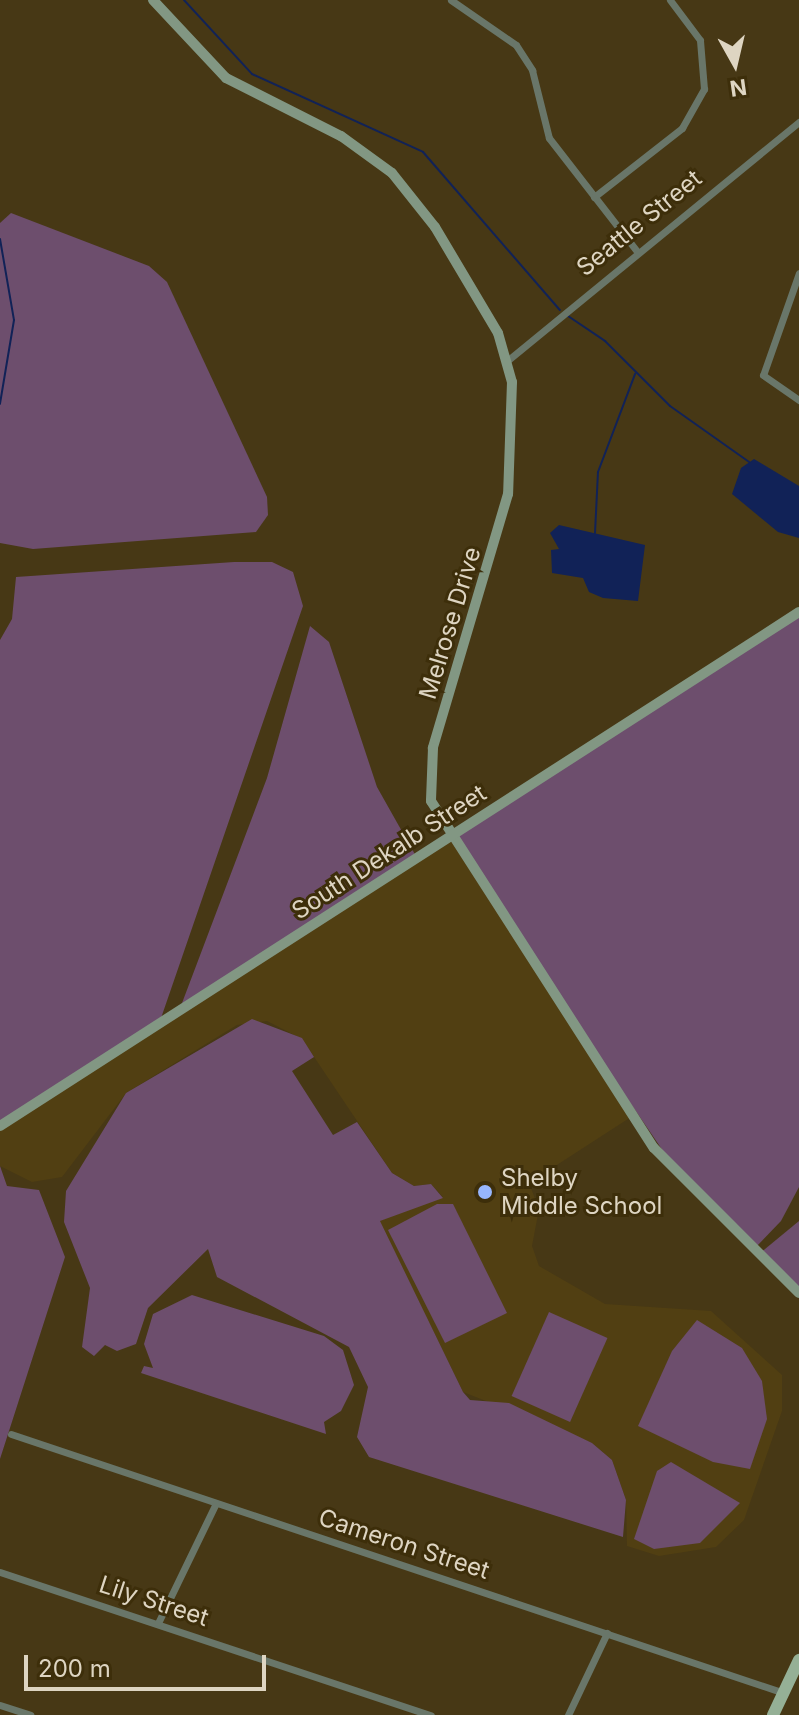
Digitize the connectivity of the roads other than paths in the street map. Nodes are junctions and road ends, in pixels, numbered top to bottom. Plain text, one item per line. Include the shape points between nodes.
1 (153, 0) edge
2 (452, 0) edge
3 (670, 0) edge
4 (799, 122) edge
5 (594, 197) junction
6 (636, 250) junction
7 (799, 273) edge
8 (508, 360) junction
9 (799, 400) edge
10 (799, 612) edge
11 (449, 838) junction
12 (0, 1126) edge
13 (799, 1293) edge
14 (11, 1434) dead end
15 (216, 1503) junction
16 (0, 1572) edge
17 (158, 1623) junction
18 (607, 1633) junction
19 (799, 1660) edge
20 (784, 1693) junction
21 (0, 1705) edge
22 (30, 1715) edge
23 (431, 1715) edge
24 (568, 1715) edge
25 (773, 1715) edge

1 - 8 street, Melrose Drive via 226,78 341,136 392,173 483,304
2 - 5 street via 516,45 532,70 549,138
3 - 5 street via 700,40 704,89 682,128
4 - 6 street, Seattle Street
5 - 6 street
6 - 8 street, Seattle Street
7 - 9 street via 763,375
8 - 11 street, Melrose Drive via 508,494 431,758 431,801
10 - 11 street, South Dekalb Street
11 - 12 street, South Dekalb Street
11 - 13 street, Melrose Drive via 654,1148
14 - 15 street, Cameron Street
15 - 17 street
15 - 18 street, Cameron Street
16 - 17 street, Lily Street
17 - 23 street, Lily Street
18 - 20 street, Cameron Street
18 - 24 street
19 - 20 main road
20 - 25 main road
21 - 22 street

